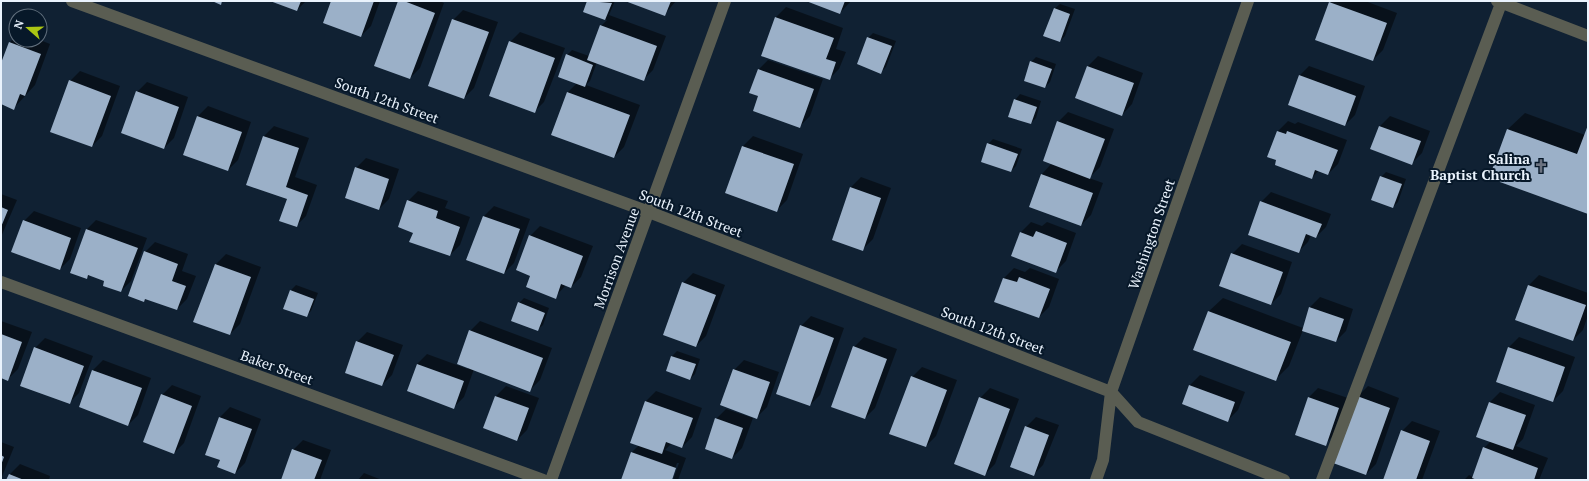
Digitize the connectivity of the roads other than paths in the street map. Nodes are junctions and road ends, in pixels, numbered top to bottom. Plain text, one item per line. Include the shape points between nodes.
1 (72, 1) edge
2 (725, 1) edge
3 (1248, 1) edge
4 (1500, 2) edge
5 (1588, 36) edge
6 (649, 212) junction
7 (1, 282) edge
8 (1111, 392) junction
9 (542, 480) edge
10 (552, 480) edge
11 (1096, 480) edge
12 (1284, 480) edge
13 (1322, 480) edge

1 - 6 street, South 12th Street
2 - 6 street, Morrison Avenue
3 - 8 street, Washington Street
4 - 5 street
4 - 13 street
6 - 8 street, South 12th Street
6 - 10 street, Morrison Avenue
7 - 9 street, Baker Street
8 - 11 street, Washington Street via 1103,460
8 - 12 street, South 12th Street via 1138,422

